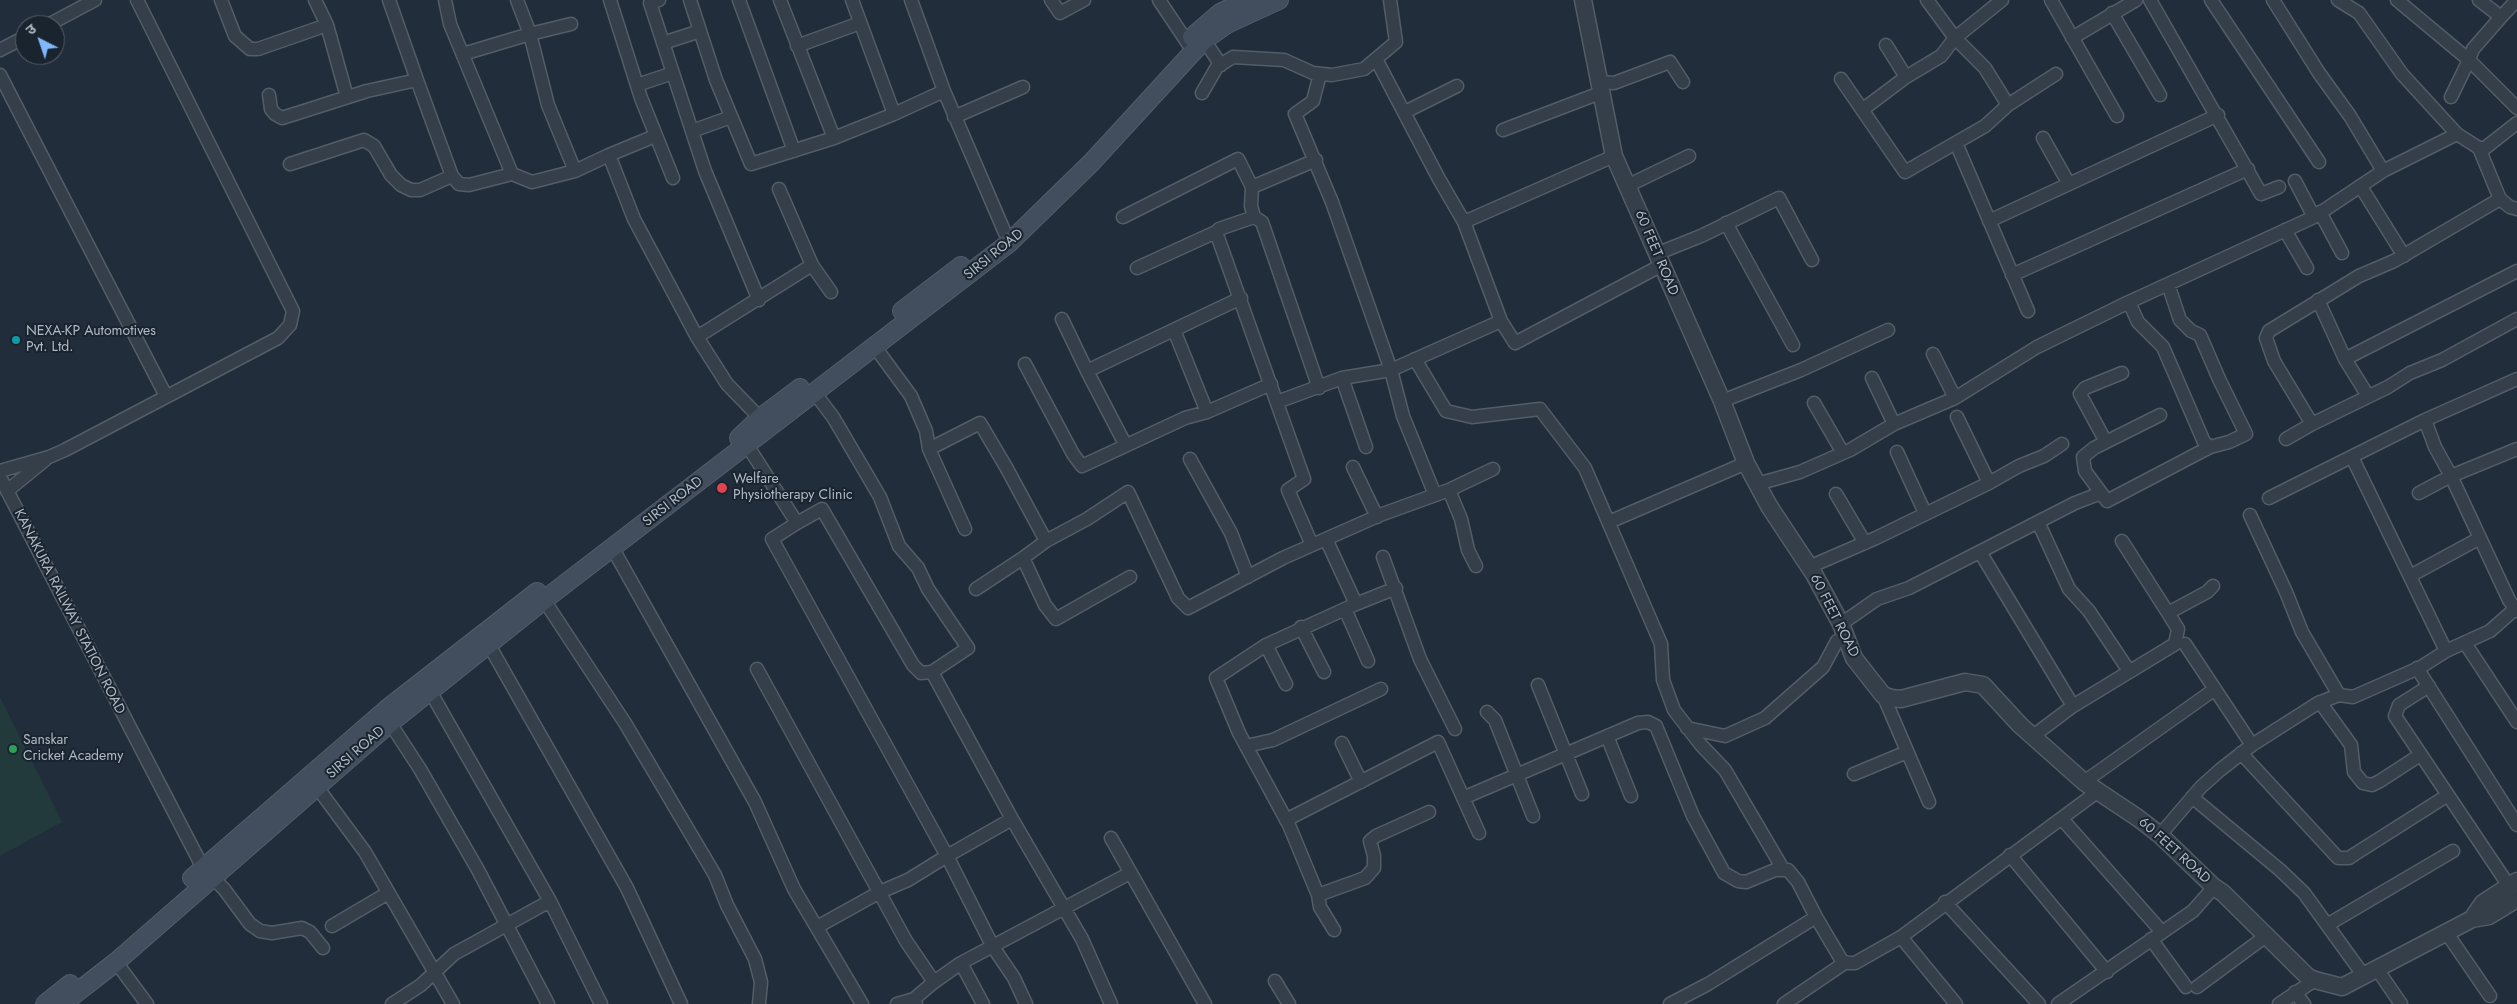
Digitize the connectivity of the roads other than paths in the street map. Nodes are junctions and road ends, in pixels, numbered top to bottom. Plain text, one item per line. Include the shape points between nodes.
1 (95, 0) edge
2 (137, 0) edge
3 (220, 0) edge
4 (315, 0) edge
5 (389, 0) edge
6 (445, 0) edge
7 (517, 0) edge
8 (610, 0) edge
9 (659, 0) edge
10 (690, 0) edge
11 (739, 0) edge
12 (780, 0) edge
13 (852, 0) edge
14 (911, 0) edge
15 (1051, 0) edge
16 (1084, 0) edge
17 (1159, 0) edge
18 (1247, 0) edge
19 (1279, 0) edge
20 (1390, 0) edge
21 (1583, 0) edge
22 (1927, 0) edge
23 (2003, 0) edge
24 (2050, 0) edge
25 (2136, 0) edge
26 (2150, 0) edge
27 (2211, 0) edge
28 (2274, 0) edge
29 (2338, 0) edge
30 (2397, 0) edge
31 (2479, 0) edge
32 (2517, 0) edge
33 (2112, 13) junction
34 (65, 16) edge
35 (2501, 17) junction
36 (860, 23) junction
37 (572, 24) dead end
38 (326, 25) junction
39 (700, 31) junction
40 (530, 34) junction
41 (1955, 38) junction
42 (2072, 38) junction
43 (15, 42) edge
44 (663, 43) junction
45 (1194, 44) junction
46 (1886, 45) dead end
47 (797, 46) junction
48 (0, 50) edge
49 (463, 54) junction
50 (1376, 59) junction
51 (2469, 60) junction
52 (1221, 64) junction
53 (673, 73) junction
54 (1320, 74) junction
55 (2056, 74) dead end
56 (0, 75) edge
57 (1906, 76) junction
58 (1840, 79) dead end
59 (417, 80) junction
60 (1683, 82) dead end
61 (638, 86) junction
62 (1457, 86) dead end
63 (1023, 87) dead end
64 (1599, 88) junction
65 (944, 91) junction
66 (1202, 92) dead end
67 (269, 95) dead end
68 (2160, 95) dead end
69 (347, 97) junction
70 (2451, 97) dead end
71 (2008, 105) junction
72 (2517, 108) edge
73 (1862, 110) junction
74 (1405, 112) junction
75 (894, 114) junction
76 (2218, 115) junction
77 (2117, 116) dead end
78 (731, 117) junction
79 (954, 117) junction
80 (2517, 123) edge
81 (1503, 130) dead end
82 (692, 131) junction
83 (2456, 134) junction
84 (655, 136) junction
85 (834, 138) junction
86 (2043, 138) dead end
87 (1956, 143) junction
88 (2479, 148) junction
89 (794, 150) junction
90 (609, 155) junction
91 (1614, 156) junction
92 (1689, 156) dead end
93 (1316, 160) junction
94 (2319, 162) dead end
95 (290, 164) dead end
96 (2248, 169) junction
97 (575, 171) junction
98 (2384, 171) junction
99 (512, 174) junction
100 (452, 176) junction
101 (673, 178) dead end
102 (2295, 181) dead end
103 (2070, 184) junction
104 (1627, 186) junction
105 (1252, 187) junction
106 (2279, 187) dead end
107 (2361, 187) junction
108 (779, 189) dead end
109 (2500, 199) junction
110 (2517, 209) edge
111 (2317, 215) junction
112 (1123, 216) dead end
113 (1254, 218) junction
114 (1989, 221) junction
115 (1464, 222) junction
116 (1726, 223) junction
117 (2285, 230) junction
118 (1216, 232) junction
119 (1005, 233) junction
120 (2342, 253) dead end
121 (2404, 256) junction
122 (1659, 260) junction
123 (1812, 260) dead end
124 (812, 265) junction
125 (1137, 268) dead end
126 (2307, 268) dead end
127 (2517, 271) edge
128 (2012, 275) junction
129 (2168, 284) junction
130 (831, 292) dead end
131 (1241, 298) junction
132 (759, 300) junction
133 (2318, 300) junction
134 (2129, 302) junction
135 (2028, 311) dead end
136 (1062, 319) dead end
137 (2517, 319) edge
138 (1501, 320) junction
139 (1174, 330) junction
140 (1888, 330) dead end
141 (697, 337) junction
142 (1793, 345) dead end
143 (875, 347) junction
144 (1933, 354) dead end
145 (2345, 359) junction
146 (1415, 360) junction
147 (1025, 364) dead end
148 (1087, 370) junction
149 (1391, 370) junction
150 (2122, 373) dead end
151 (1342, 378) junction
152 (1872, 378) dead end
153 (2517, 379) edge
154 (1271, 384) junction
155 (1319, 388) junction
156 (814, 392) junction
157 (166, 396) junction
158 (2368, 396) junction
159 (1955, 398) junction
160 (1722, 401) junction
161 (1277, 402) junction
162 (1814, 403) dead end
163 (1207, 412) junction
164 (2160, 415) dead end
165 (1957, 417) dead end
166 (760, 418) junction
167 (2425, 420) junction
168 (1894, 424) junction
169 (2312, 424) junction
170 (2286, 439) dead end
171 (2106, 442) junction
172 (1125, 444) junction
173 (2062, 444) dead end
174 (747, 445) junction
175 (2210, 447) junction
176 (1366, 448) dead end
177 (929, 449) junction
178 (2517, 449) edge
179 (1897, 452) dead end
180 (1844, 454) junction
181 (49, 457) junction
182 (2352, 457) junction
183 (1190, 459) dead end
184 (1746, 463) junction
185 (1353, 466) dead end
186 (1493, 469) dead end
187 (0, 471) edge
188 (2451, 476) junction
189 (0, 477) edge
190 (1988, 483) junction
191 (1757, 484) junction
192 (1448, 490) junction
193 (7, 491) junction
194 (2101, 493) junction
195 (1836, 494) dead end
196 (2419, 494) dead end
197 (1435, 495) junction
198 (2268, 498) dead end
199 (1925, 513) junction
200 (2250, 516) dead end
201 (1377, 517) junction
202 (1609, 522) junction
203 (2038, 522) junction
204 (797, 523) junction
205 (965, 529) dead end
206 (2480, 538) junction
207 (1326, 539) junction
208 (2122, 540) dead end
209 (1046, 541) junction
210 (1865, 543) junction
211 (1312, 545) junction
212 (613, 549) junction
213 (1980, 552) junction
214 (1383, 557) dead end
215 (1023, 558) junction
216 (1476, 566) dead end
217 (1809, 567) junction
218 (2410, 576) junction
219 (1130, 577) dead end
220 (1248, 577) junction
221 (2213, 586) dead end
222 (976, 588) dead end
223 (1396, 588) junction
224 (544, 600) junction
225 (1351, 606) junction
226 (2516, 610) edge
227 (2168, 613) junction
228 (1301, 627) junction
229 (1843, 630) junction
230 (2465, 643) junction
231 (2185, 644) dead end
232 (489, 645) junction
233 (1266, 645) junction
234 (2446, 651) junction
235 (1368, 660) dead end
236 (2417, 668) junction
237 (757, 669) dead end
238 (2129, 671) junction
239 (932, 672) junction
240 (1324, 672) dead end
241 (1286, 684) dead end
242 (1538, 685) dead end
243 (427, 686) junction
244 (2428, 686) junction
245 (1381, 689) dead end
246 (2215, 689) junction
247 (2339, 694) junction
248 (1883, 695) junction
249 (2320, 702) junction
250 (2073, 706) junction
251 (1486, 712) dead end
252 (2517, 722) edge
253 (390, 724) junction
254 (1687, 728) junction
255 (1455, 729) dead end
256 (1607, 736) junction
257 (2033, 736) junction
258 (1342, 743) dead end
259 (2252, 745) junction
260 (1246, 746) junction
261 (1907, 752) junction
262 (2241, 753) junction
263 (1565, 754) junction
264 (2420, 755) junction
265 (1854, 774) dead end
266 (1516, 775) junction
267 (1361, 782) junction
268 (317, 787) junction
269 (2090, 787) junction
270 (1582, 794) dead end
271 (2448, 795) junction
272 (1631, 796) dead end
273 (2192, 797) junction
274 (1463, 798) junction
275 (1929, 802) dead end
276 (1429, 812) dead end
277 (1533, 816) dead end
278 (1012, 819) junction
279 (2062, 819) junction
280 (1286, 820) junction
281 (2517, 825) edge
282 (1478, 833) dead end
283 (2160, 835) junction
284 (1111, 838) dead end
285 (2453, 852) dead end
286 (947, 856) junction
287 (2010, 856) junction
288 (1783, 869) junction
289 (207, 872) junction
290 (1130, 873) junction
291 (2214, 887) junction
292 (2514, 889) edge
293 (880, 892) junction
294 (388, 893) junction
295 (1318, 895) junction
296 (550, 901) junction
297 (1945, 902) junction
298 (1064, 908) junction
299 (1816, 917) junction
300 (507, 925) junction
301 (2327, 925) junction
302 (332, 926) dead end
303 (817, 927) junction
304 (1334, 930) dead end
305 (2446, 932) junction
306 (1901, 936) junction
307 (2157, 936) junction
308 (2266, 936) junction
309 (993, 947) junction
310 (323, 948) dead end
311 (116, 962) junction
312 (1846, 962) junction
313 (961, 963) junction
314 (2106, 972) junction
315 (2370, 972) junction
316 (434, 973) junction
317 (2315, 980) junction
318 (1275, 981) dead end
319 (934, 982) junction
320 (2295, 992) junction
321 (2490, 996) dead end
322 (915, 1002) edge
323 (45, 1004) edge
324 (62, 1004) edge
325 (147, 1004) edge
326 (392, 1004) edge
327 (453, 1004) edge
328 (548, 1004) edge
329 (601, 1004) edge
330 (682, 1004) edge
331 (760, 1004) edge
332 (862, 1004) edge
333 (897, 1004) edge
334 (982, 1004) edge
335 (1026, 1004) edge
336 (1111, 1004) edge
337 (1205, 1004) edge
338 (1289, 1004) edge
339 (1670, 1004) edge
340 (1784, 1004) edge
341 (1956, 1004) edge
342 (2039, 1004) edge
343 (2058, 1004) edge
344 (2279, 1004) edge
345 (2304, 1004) edge
346 (2401, 1004) edge

1 - 34 street
2 - 157 street via 293,312 290,325 278,338
3 - 38 street via 235,36 250,49
4 - 38 street
5 - 59 street
6 - 49 street via 450,24
7 - 40 street
8 - 61 street
9 - 44 street via 650,3
10 - 39 street
11 - 89 street
12 - 47 street
13 - 36 street
14 - 65 street
15 - 16 street via 1060,13
17 - 45 street
18 - 45 main road, SIRSI ROAD via 1220,13
19 - 45 main road, SIRSI ROAD via 1227,24
20 - 50 street via 1396,42
21 - 64 street, 60 FEET ROAD
22 - 41 street
23 - 41 street
24 - 42 street
25 - 33 street
26 - 76 street
27 - 94 street
28 - 98 street
29 - 83 street via 2359,13 2402,74
30 - 51 street
31 - 35 street
32 - 35 street
33 - 42 street
33 - 68 street
35 - 51 street via 2473,49
36 - 47 street
36 - 75 street
37 - 40 street
38 - 69 street
39 - 44 street
39 - 78 street
40 - 49 street
40 - 97 street via 548,106
41 - 57 street via 1941,56
41 - 71 street via 1985,68
42 - 77 street
43 - 48 street
44 - 53 street
45 - 52 street
45 - 119 main road, SIRSI ROAD
45 - 143 main road, SIRSI ROAD via 1092,162 1035,220
46 - 57 street
47 - 85 street
49 - 99 street
50 - 54 street via 1364,69 1332,76
50 - 74 street
51 - 70 street
51 - 72 street
52 - 54 street via 1233,57 1284,60
52 - 66 street
53 - 61 street
53 - 82 street
54 - 93 street via 1313,101 1295,114
55 - 71 street
56 - 157 street
57 - 73 street
58 - 73 street
59 - 69 street
59 - 100 street
60 - 64 street via 1670,62
61 - 84 street
62 - 74 street
63 - 79 street
64 - 81 street
64 - 91 street, 60 FEET ROAD
65 - 75 street
65 - 79 street
67 - 69 street via 271,109 282,118
71 - 87 street via 1986,126
73 - 87 street via 1904,172
74 - 115 street
75 - 85 street
76 - 96 street
76 - 103 street
78 - 82 street
78 - 89 street via 750,164
79 - 119 street
80 - 88 street via 2485,148
82 - 132 street via 705,171
83 - 88 street
83 - 98 street
84 - 90 street
84 - 101 street
85 - 89 street
86 - 103 street
87 - 114 street
88 - 109 street
90 - 97 street
90 - 141 street via 634,219
91 - 104 street, 60 FEET ROAD
91 - 115 street
92 - 104 street
93 - 105 street
93 - 149 street
95 - 100 street via 364,140 374,146 391,175 410,190 420,190
96 - 106 street via 2261,194
96 - 128 street
97 - 99 street via 532,182
98 - 107 street
99 - 100 street via 468,185 459,184
102 - 111 street
103 - 114 street
104 - 122 street, 60 FEET ROAD
105 - 112 street via 1238,159
105 - 113 street
107 - 111 street
107 - 121 street
108 - 124 street
109 - 110 street
109 - 121 street
111 - 117 street
111 - 120 street
113 - 118 street
113 - 155 street via 1262,222
114 - 128 street
115 - 138 street
116 - 122 street
116 - 123 street via 1779,198
116 - 142 street
117 - 126 street
117 - 129 street
118 - 125 street
118 - 131 street
119 - 166 main road, SIRSI ROAD
121 - 133 street via 2359,276
122 - 138 street via 1515,343
122 - 160 street, 60 FEET ROAD
124 - 130 street
124 - 132 street
127 - 145 street
128 - 135 street
129 - 134 street
129 - 175 street via 2180,320 2200,335 2246,434
131 - 139 street
131 - 154 street
132 - 141 street
133 - 145 street
133 - 169 street via 2278,324 2266,338 2274,361
134 - 159 street via 2037,347
134 - 175 street via 2138,322 2163,347 2202,438
136 - 148 street
137 - 158 street
138 - 146 street
139 - 148 street
139 - 163 street
140 - 160 street via 1801,370
141 - 166 street via 728,384
143 - 156 main road, SIRSI ROAD
143 - 177 street via 911,396 926,431
144 - 159 street
145 - 158 street
146 - 149 street
146 - 202 street via 1446,411 1472,417 1540,409 1586,468
147 - 172 street via 1082,466
148 - 172 street
149 - 151 street
149 - 197 street via 1403,416
150 - 171 street via 2085,388 2080,394
151 - 155 street
151 - 176 street
152 - 168 street
153 - 167 street
154 - 161 street
154 - 163 street
155 - 161 street
156 - 174 main road, SIRSI ROAD
156 - 239 street via 833,416 880,497 899,546 918,568 928,589 968,648
157 - 181 street
158 - 169 street
159 - 168 street
160 - 184 street, 60 FEET ROAD
161 - 211 street via 1304,479 1288,490
162 - 180 street
163 - 172 street
164 - 171 street
165 - 190 street
166 - 243 main road, SIRSI ROAD
167 - 182 street
167 - 188 street via 2434,447
168 - 180 street
169 - 170 street
171 - 194 street via 2087,452 2083,463
173 - 190 street
174 - 204 street
174 - 212 main road, SIRSI ROAD
175 - 194 street via 2107,501
177 - 205 street
177 - 209 street via 980,423
178 - 188 street
179 - 199 street
180 - 191 street via 1800,472
181 - 187 street
181 - 193 street
182 - 198 street
182 - 218 street
183 - 220 street via 1230,533
184 - 191 street, 60 FEET ROAD
184 - 202 street
185 - 201 street
186 - 192 street
188 - 196 street
188 - 206 street
189 - 193 street, KANAKURA RAILWAY STATION ROAD
190 - 199 street
191 - 217 street, 60 FEET ROAD
192 - 197 street
192 - 216 street
193 - 289 street, KANAKURA RAILWAY STATION ROAD
194 - 203 street
195 - 210 street
197 - 201 street
199 - 210 street
200 - 247 street via 2302,632
201 - 207 street
202 - 254 street via 1661,644 1663,680 1674,710
203 - 213 street
203 - 238 street via 2069,589 2089,611
204 - 239 street via 822,510 913,665 921,673
204 - 286 street via 772,539
206 - 218 street
206 - 226 street
207 - 211 street
207 - 225 street
208 - 227 street
209 - 215 street
209 - 220 street via 1128,492 1178,598 1188,608
210 - 217 street
211 - 220 street
212 - 224 main road, SIRSI ROAD
212 - 303 street via 755,802 794,889
213 - 229 street via 1909,588 1877,599
213 - 250 street
214 - 223 street
215 - 219 street via 1045,606 1056,619
215 - 222 street
217 - 229 street, 60 FEET ROAD
218 - 234 street
221 - 227 street
223 - 225 street
223 - 255 street via 1416,651
224 - 232 main road, SIRSI ROAD
224 - 331 street via 620,715 715,876 755,959 761,982
225 - 228 street
225 - 235 street
226 - 230 street via 2490,631
227 - 238 street via 2178,630 2175,644
228 - 233 street
228 - 240 street
229 - 248 street, 60 FEET ROAD via 1854,658
229 - 254 street via 1823,667 1765,718 1725,736
230 - 234 street
230 - 252 street
231 - 246 street
232 - 243 main road, SIRSI ROAD
232 - 330 street via 627,888
233 - 241 street
233 - 260 street via 1216,678
234 - 236 street
236 - 244 street
236 - 247 street via 2353,697
237 - 293 street
238 - 250 street
239 - 278 street
242 - 263 street
243 - 253 main road, SIRSI ROAD
243 - 289 main road, SIRSI ROAD
243 - 296 street
244 - 264 street via 2399,706 2395,716
244 - 281 street
245 - 260 street via 1273,740
246 - 259 street
246 - 269 street
247 - 249 street
248 - 257 street, 60 FEET ROAD via 1901,699 1965,682 1983,685
248 - 261 street
249 - 259 street
249 - 264 street via 2351,745 2354,772 2363,783 2372,785 2380,782
250 - 257 street
251 - 266 street via 1495,720
253 - 268 main road, SIRSI ROAD
253 - 300 street via 420,769
254 - 288 street via 1725,770
256 - 263 street
256 - 272 street
256 - 288 street via 1638,723 1648,722 1656,726 1693,816 1724,873 1746,882
257 - 269 street, 60 FEET ROAD
258 - 267 street
259 - 262 street
260 - 280 street
261 - 265 street
261 - 275 street
262 - 271 street via 2338,858 2355,854
262 - 273 street
263 - 266 street
263 - 270 street
264 - 271 street
266 - 274 street
266 - 277 street
267 - 274 street via 1438,742
267 - 280 street
268 - 289 main road, SIRSI ROAD
268 - 294 street via 365,852
269 - 279 street
269 - 283 street, 60 FEET ROAD
271 - 292 street
273 - 283 street
273 - 301 street via 2280,870 2304,894
274 - 282 street
276 - 295 street via 1370,841 1374,868 1365,878
278 - 286 street
278 - 298 street
279 - 287 street
279 - 307 street
280 - 295 street
283 - 291 street, 60 FEET ROAD
284 - 290 street
285 - 301 street
286 - 293 street via 908,880
286 - 309 street
287 - 297 street
287 - 314 street
288 - 299 street via 1792,873
289 - 310 street, KANAKURA RAILWAY STATION ROAD via 250,924 260,931 272,933 302,928 310,932
289 - 311 main road, SIRSI ROAD
289 - 323 main road, SIRSI ROAD
290 - 298 street
290 - 337 street
291 - 307 street via 2193,911
291 - 308 street, 60 FEET ROAD via 2224,892
292 - 305 street via 2483,903 2472,919
293 - 303 street
293 - 319 street via 906,941
294 - 302 street
294 - 316 street
295 - 304 street via 1320,907
296 - 300 street
296 - 329 street
297 - 306 street
297 - 342 street
298 - 309 street
298 - 336 street via 1082,939
299 - 312 street via 1842,961
299 - 339 street
300 - 316 street via 454,954
300 - 328 street
301 - 315 street
303 - 332 street
305 - 315 street
305 - 321 street
306 - 312 street via 1855,963
306 - 341 street
307 - 308 street via 2191,987
307 - 314 street
308 - 317 street, 60 FEET ROAD
309 - 313 street
309 - 335 street via 1014,978
311 - 324 main road, SIRSI ROAD
311 - 325 street
312 - 340 street
313 - 319 street
313 - 334 street
314 - 343 street
315 - 317 street, 60 FEET ROAD via 2342,987
315 - 346 street
316 - 326 street via 422,985
316 - 327 street
317 - 320 street
318 - 338 street
319 - 322 street
320 - 344 street
320 - 345 street
322 - 333 street

